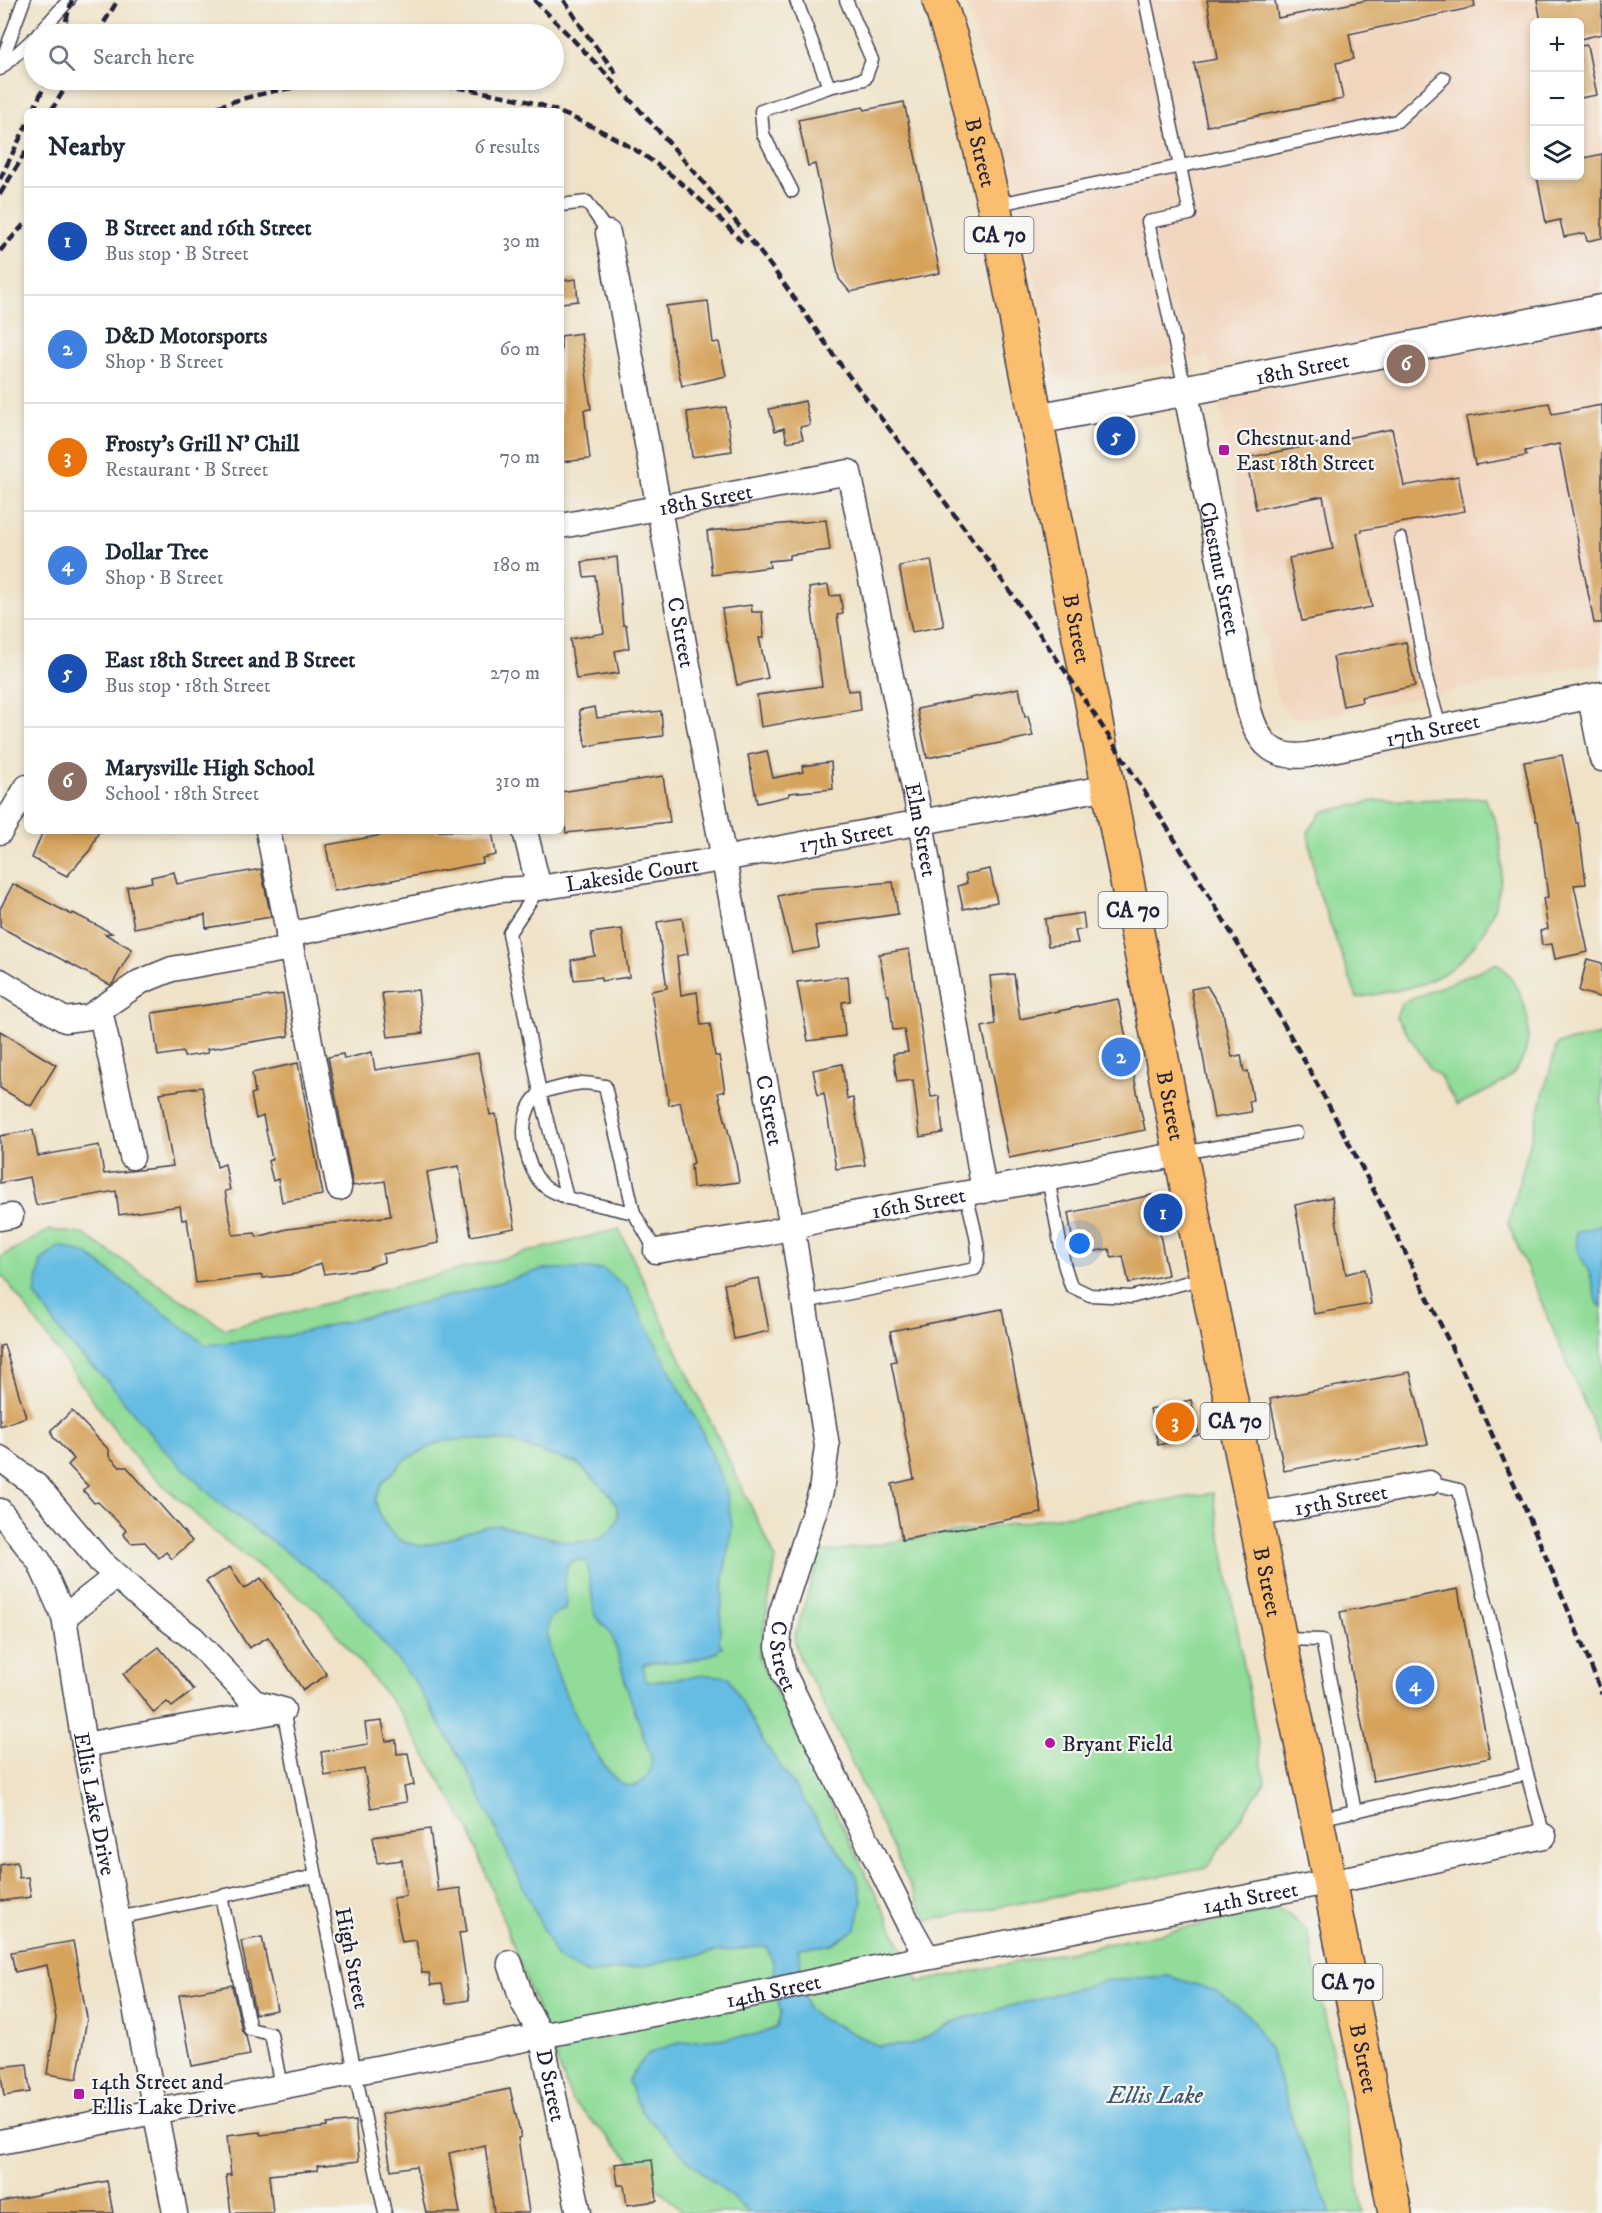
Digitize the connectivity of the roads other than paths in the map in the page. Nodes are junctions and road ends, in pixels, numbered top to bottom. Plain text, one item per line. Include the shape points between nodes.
1 (24, 0) edge
2 (69, 0) edge
3 (796, 0) edge
4 (846, 0) edge
5 (939, 0) edge
6 (1145, 0) edge
7 (47, 24) edge
8 (24, 47) edge
9 (0, 68) edge
10 (1444, 78) dead end
11 (829, 87) junction
12 (1179, 167) junction
13 (792, 191) dead end
14 (564, 205) edge
15 (994, 205) junction
16 (608, 233) joint
17 (1602, 310) edge
18 (1185, 389) junction
19 (1036, 419) junction
20 (849, 472) joint
21 (659, 508) junction
22 (564, 525) edge
23 (1401, 539) dead end
24 (1596, 695) edge
25 (1440, 728) junction
26 (1266, 745) joint
27 (1602, 759) edge
28 (1109, 787) junction
29 (24, 792) edge
30 (921, 822) junction
31 (0, 832) edge
32 (269, 834) edge
33 (526, 834) edge
34 (723, 859) junction
35 (539, 888) junction
36 (290, 941) junction
37 (0, 981) edge
38 (100, 1010) junction
39 (540, 1093) junction
40 (1296, 1133) dead end
41 (1181, 1154) junction
42 (132, 1157) dead end
43 (1048, 1178) junction
44 (339, 1188) dead end
45 (975, 1192) junction
46 (567, 1198) junction
47 (634, 1213) junction
48 (792, 1227) junction
49 (657, 1251) joint
50 (1206, 1278) junction
51 (804, 1302) junction
52 (0, 1458) edge
53 (1429, 1483) joint
54 (1254, 1515) junction
55 (4, 1524) edge
56 (116, 1576) junction
57 (64, 1617) junction
58 (1280, 1639) junction
59 (283, 1710) junction
60 (84, 1745) junction
61 (1527, 1774) junction
62 (1355, 1812) junction
63 (1317, 1820) junction
64 (1544, 1836) joint
65 (316, 1876) junction
66 (1329, 1881) junction
67 (221, 1896) junction
68 (117, 1918) junction
69 (927, 1957) junction
70 (510, 1963) dead end
71 (541, 2035) junction
72 (355, 2072) junction
73 (281, 2087) junction
74 (154, 2112) junction
75 (0, 2142) edge
76 (175, 2213) edge
77 (385, 2213) edge
78 (579, 2213) edge
79 (1395, 2213) edge

1 - 9 lane
2 - 7 lane
3 - 11 lane
4 - 11 lane via 872,60 865,79
5 - 15 highway, B Street / CA 70 via 961,69
6 - 12 lane
8 - 9 lane
10 - 12 lane via 1397,121
11 - 13 lane via 761,111 763,134
12 - 15 lane
12 - 18 lane via 1190,214 1148,222
14 - 16 lane via 587,202
15 - 19 highway, B Street / CA 70
16 - 21 street, C Street
17 - 18 street, 18th Street
18 - 19 street, 18th Street
18 - 26 street, Chestnut Street via 1249,710 1255,730
19 - 28 highway, B Street / CA 70
20 - 21 street, 18th Street
20 - 30 street, Elm Street
21 - 22 street, 18th Street
21 - 34 street, C Street
23 - 25 lane via 1427,681
24 - 25 street, 17th Street
24 - 27 street
25 - 26 street, 17th Street via 1295,757
28 - 30 street, 17th Street
28 - 41 highway, B Street / CA 70
29 - 31 street
30 - 34 street, 17th Street
30 - 45 street, Elm Street
32 - 36 street
33 - 35 street
34 - 35 street, Lakeside Court
34 - 48 street, C Street
35 - 36 street, Lakeside Court via 500,890
35 - 39 lane via 509,933
36 - 38 street, Lakeside Court via 172,969 140,982
36 - 44 street
37 - 38 street, Lakeside Court via 65,1020 89,1017
38 - 42 street
39 - 46 lane
39 - 46 lane via 522,1131 525,1149 543,1185
39 - 47 lane via 583,1083 605,1086
40 - 41 lane
41 - 43 street, 16th Street
41 - 50 highway, B Street / CA 70
43 - 45 street, 16th Street
43 - 50 lane via 1071,1286 1090,1296 1131,1297
45 - 48 street, 16th Street
45 - 51 lane via 979,1263 975,1269
46 - 47 lane
47 - 49 lane
48 - 49 street, 16th Street
48 - 51 street, C Street
50 - 54 highway, B Street / CA 70
51 - 69 street, C Street via 827,1446 821,1491 781,1614 778,1647 784,1674
52 - 56 street via 38,1487
53 - 54 street, 15th Street
53 - 61 lane via 1459,1490
54 - 58 highway, B Street / CA 70
55 - 57 street, Ellis Lake Drive via 39,1561
56 - 57 street
56 - 59 street via 193,1638 254,1702
57 - 60 street, Ellis Lake Drive
58 - 62 lane via 1322,1640
58 - 63 highway, B Street / CA 70
59 - 60 street
59 - 65 lane, High Street
60 - 68 street, Ellis Lake Drive
61 - 62 lane
61 - 64 lane
62 - 63 lane
63 - 66 highway, B Street / CA 70
64 - 66 street, 14th Street
65 - 67 lane
65 - 72 lane, High Street
66 - 69 street, 14th Street
66 - 79 highway, B Street / CA 70
67 - 68 lane
67 - 73 lane via 250,2029 271,2034
68 - 74 street, Ellis Lake Drive
69 - 71 street, 14th Street
70 - 71 street, D Street via 523,2002
71 - 72 street, 14th Street
71 - 78 street, D Street
72 - 73 street, 14th Street
72 - 77 lane, High Street
73 - 74 street, 14th Street
74 - 75 street, 14th Street
74 - 76 street, Ellis Lake Drive

